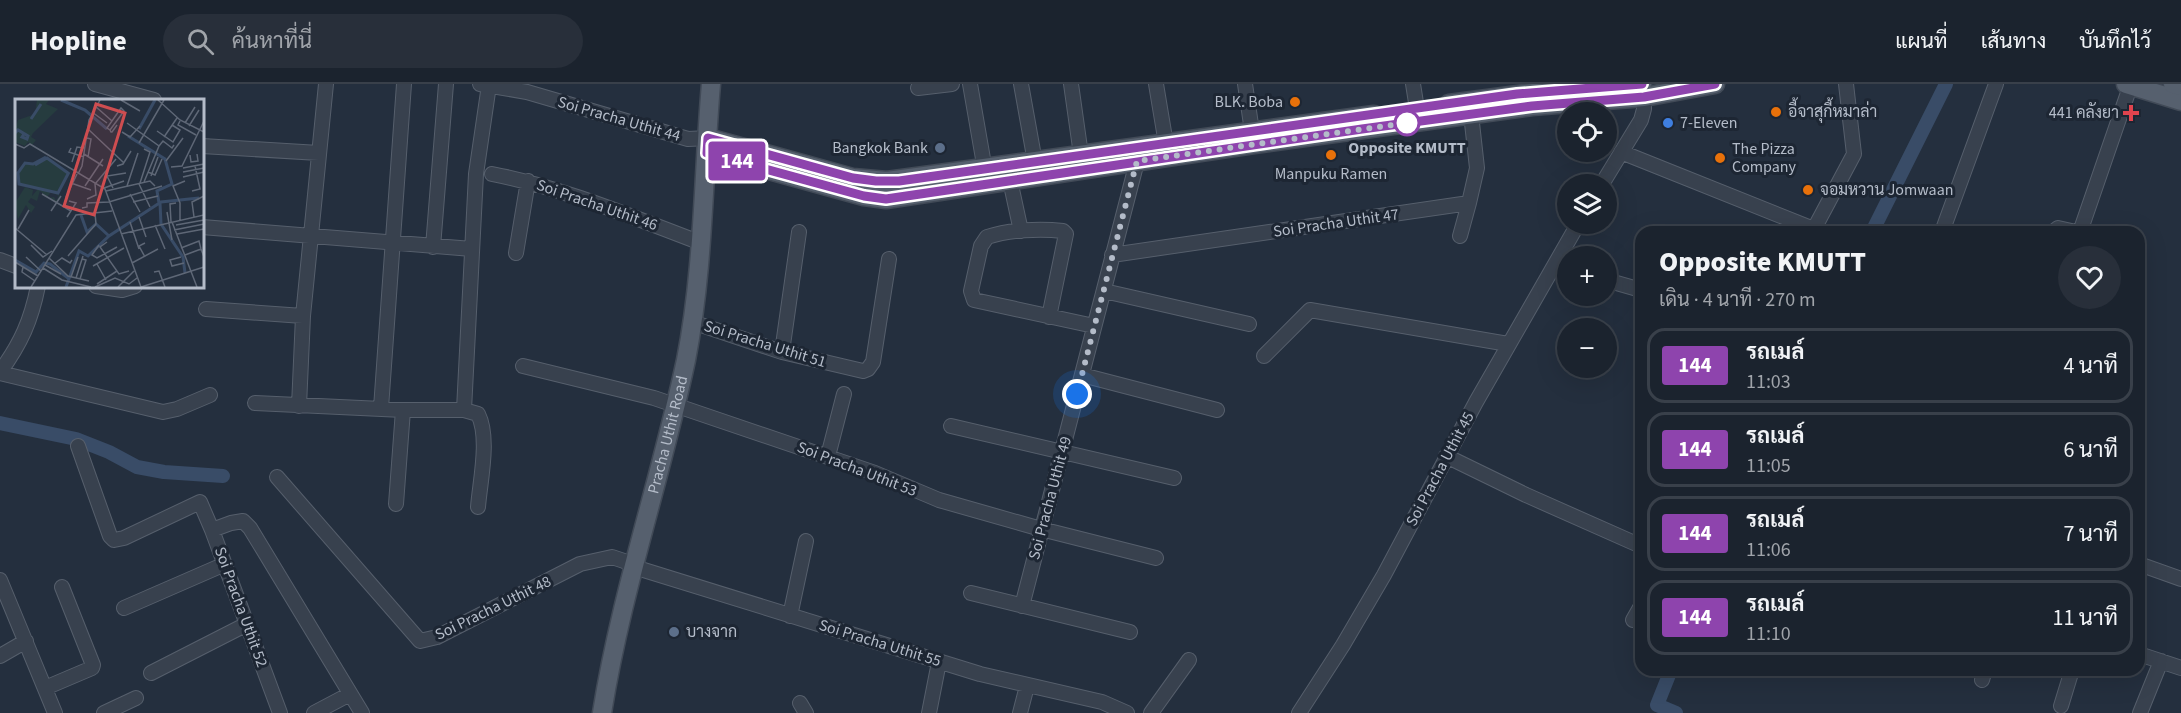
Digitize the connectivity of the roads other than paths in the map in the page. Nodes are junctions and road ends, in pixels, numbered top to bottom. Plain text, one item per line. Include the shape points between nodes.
1 (95, 84) edge
2 (326, 84) edge
3 (404, 84) edge
4 (446, 84) edge
5 (711, 84) edge
6 (952, 84) edge
7 (970, 84) edge
8 (1021, 84) edge
9 (1071, 84) edge
10 (1156, 84) edge
11 (1245, 84) edge
12 (1413, 84) edge
13 (1715, 84) edge
14 (1846, 84) edge
15 (1996, 84) edge
16 (2129, 84) edge
17 (2173, 84) edge
18 (485, 85) edge
19 (2181, 86) edge
20 (918, 88) dead end
21 (1643, 88) edge
22 (150, 99) edge
23 (2181, 101) edge
24 (1417, 109) junction
25 (1471, 114) junction
26 (1253, 137) junction
27 (707, 145) junction
28 (204, 146) edge
29 (1167, 150) junction
30 (1621, 152) junction
31 (319, 153) junction
32 (1139, 154) junction
33 (1035, 162) junction
34 (1082, 163) junction
35 (492, 174) dead end
36 (1009, 174) junction
37 (1608, 174) edge
38 (987, 177) junction
39 (528, 181) junction
40 (1469, 204) junction
41 (1805, 226) edge
42 (1819, 226) edge
43 (1944, 226) edge
44 (2080, 226) edge
45 (204, 227) edge
46 (1021, 231) junction
47 (799, 232) dead end
48 (1460, 236) dead end
49 (310, 237) junction
50 (393, 242) junction
51 (701, 243) junction
52 (434, 247) junction
53 (472, 249) junction
54 (516, 253) dead end
55 (1112, 255) junction
56 (889, 259) dead end
57 (0, 260) edge
58 (15, 266) edge
59 (1557, 273) edge
60 (1617, 283) edge
61 (38, 288) edge
62 (109, 288) edge
63 (128, 288) edge
64 (1635, 288) edge
65 (1104, 291) junction
66 (206, 309) dead end
67 (303, 316) junction
68 (1049, 317) junction
69 (692, 322) junction
70 (1250, 324) dead end
71 (1094, 326) junction
72 (1508, 344) junction
73 (782, 352) junction
74 (1264, 356) dead end
75 (523, 366) dead end
76 (0, 372) edge
77 (1082, 375) junction
78 (844, 394) dead end
79 (210, 395) dead end
80 (255, 403) dead end
81 (299, 406) junction
82 (674, 406) junction
83 (381, 408) junction
84 (403, 410) junction
85 (464, 410) junction
86 (1217, 410) dead end
87 (951, 426) dead end
88 (78, 446) dead end
89 (1062, 453) junction
90 (828, 456) junction
91 (1446, 456) junction
92 (278, 477) dead end
93 (1174, 478) dead end
94 (396, 504) dead end
95 (478, 507) dead end
96 (1041, 529) junction
97 (212, 530) junction
98 (806, 541) dead end
99 (1635, 543) edge
100 (1156, 558) dead end
101 (225, 564) junction
102 (2145, 566) edge
103 (634, 567) junction
104 (2181, 579) edge
105 (0, 580) edge
106 (62, 587) dead end
107 (971, 593) dead end
108 (1022, 606) junction
109 (124, 608) dead end
110 (790, 616) junction
111 (1635, 616) edge
112 (1633, 620) dead end
113 (247, 624) junction
114 (1130, 632) dead end
115 (26, 641) junction
116 (0, 656) edge
117 (2145, 656) edge
118 (1189, 660) dead end
119 (2161, 661) junction
120 (939, 662) junction
121 (2181, 668) edge
122 (151, 673) dead end
123 (2070, 676) edge
124 (1027, 686) junction
125 (45, 688) junction
126 (350, 694) junction
127 (136, 698) dead end
128 (2061, 706) dead end
129 (1101, 707) edge
130 (55, 713) edge
131 (104, 713) edge
132 (280, 713) edge
133 (314, 713) edge
134 (362, 713) edge
135 (602, 713) edge
136 (929, 713) edge
137 (1020, 713) edge
138 (1127, 713) edge
139 (1151, 713) edge
140 (1299, 713) edge
141 (2140, 713) edge

1 - 22 street
2 - 31 street
3 - 50 street
4 - 52 street
5 - 27 main road, Pracha Uthit Road
6 - 20 street
7 - 38 street
8 - 33 street
9 - 34 street
10 - 29 street
11 - 26 street
12 - 24 street
13 - 21 main road
14 - 42 street via 1854,154
15 - 43 street
16 - 23 main road
16 - 44 street
17 - 19 main road
18 - 27 street, Soi Pracha Uthit 44 via 527,92
18 - 53 street
21 - 24 main road via 1548,91
21 - 25 main road
21 - 30 street via 1641,120
24 - 26 main road
25 - 26 main road
25 - 40 street via 1477,168
26 - 29 main road
27 - 38 main road via 875,198 904,197
27 - 51 main road, Pracha Uthit Road
28 - 31 street
29 - 32 main road
30 - 37 street
30 - 41 street
31 - 49 street
32 - 34 main road
32 - 55 street, Soi Pracha Uthit 49
33 - 34 main road
33 - 36 main road
34 - 36 main road
35 - 39 street, Soi Pracha Uthit 46
36 - 38 main road
36 - 46 street
39 - 51 street, Soi Pracha Uthit 46
39 - 54 street
40 - 48 street
40 - 55 street, Soi Pracha Uthit 47
45 - 49 street
46 - 68 street via 1055,230 1066,234
46 - 68 street via 987,237 981,246 971,294 979,302
47 - 73 street
49 - 50 street
49 - 67 street
50 - 52 street
50 - 83 street
51 - 69 main road, Pracha Uthit Road
52 - 53 street
53 - 85 street
55 - 65 street, Soi Pracha Uthit 49
56 - 73 street, Soi Pracha Uthit 51 via 868,369
57 - 58 street
59 - 72 street, Soi Pracha Uthit 45
60 - 64 street
61 - 76 street via 24,336
62 - 63 street
65 - 70 street
65 - 71 street, Soi Pracha Uthit 49
66 - 67 street
67 - 81 street
68 - 71 street
69 - 73 street, Soi Pracha Uthit 51
69 - 82 main road, Pracha Uthit Road
71 - 77 street, Soi Pracha Uthit 49
72 - 74 street via 1310,310
72 - 91 street, Soi Pracha Uthit 45
75 - 82 street, Soi Pracha Uthit 53
76 - 79 street via 163,412
77 - 86 street
77 - 89 street, Soi Pracha Uthit 49
78 - 90 street
80 - 81 street
81 - 83 street
82 - 90 street, Soi Pracha Uthit 53
82 - 103 main road, Pracha Uthit Road
83 - 84 street
84 - 85 street
84 - 94 street
85 - 95 street via 478,414 483,424
87 - 89 street
88 - 97 street, Soi Pracha Uthit 52 via 114,540 200,502
89 - 93 street
89 - 96 street, Soi Pracha Uthit 49
90 - 96 street, Soi Pracha Uthit 53 via 939,500
91 - 99 street
91 - 140 street, Soi Pracha Uthit 45 via 1384,575
92 - 103 street, Soi Pracha Uthit 48 via 420,641 437,637 580,564 612,557
96 - 100 street, Soi Pracha Uthit 53
96 - 108 street, Soi Pracha Uthit 49
97 - 101 street, Soi Pracha Uthit 52
97 - 126 street via 237,521 243,521 249,528
98 - 110 street
101 - 109 street
101 - 113 street, Soi Pracha Uthit 52
102 - 104 street
103 - 110 street, Soi Pracha Uthit 55
103 - 135 main road, Pracha Uthit Road
105 - 115 street
106 - 125 street via 93,665
107 - 108 street
108 - 114 street
110 - 120 street, Soi Pracha Uthit 55
111 - 112 street
113 - 122 street
113 - 132 street, Soi Pracha Uthit 52
115 - 116 street
115 - 125 street
117 - 119 street
118 - 139 street
119 - 121 street
119 - 141 street
120 - 124 street, Soi Pracha Uthit 55
120 - 136 street
123 - 128 street
124 - 129 street, Soi Pracha Uthit 55
124 - 137 street
125 - 130 street
126 - 133 street
126 - 134 street
127 - 131 street
129 - 138 street, Soi Pracha Uthit 55

